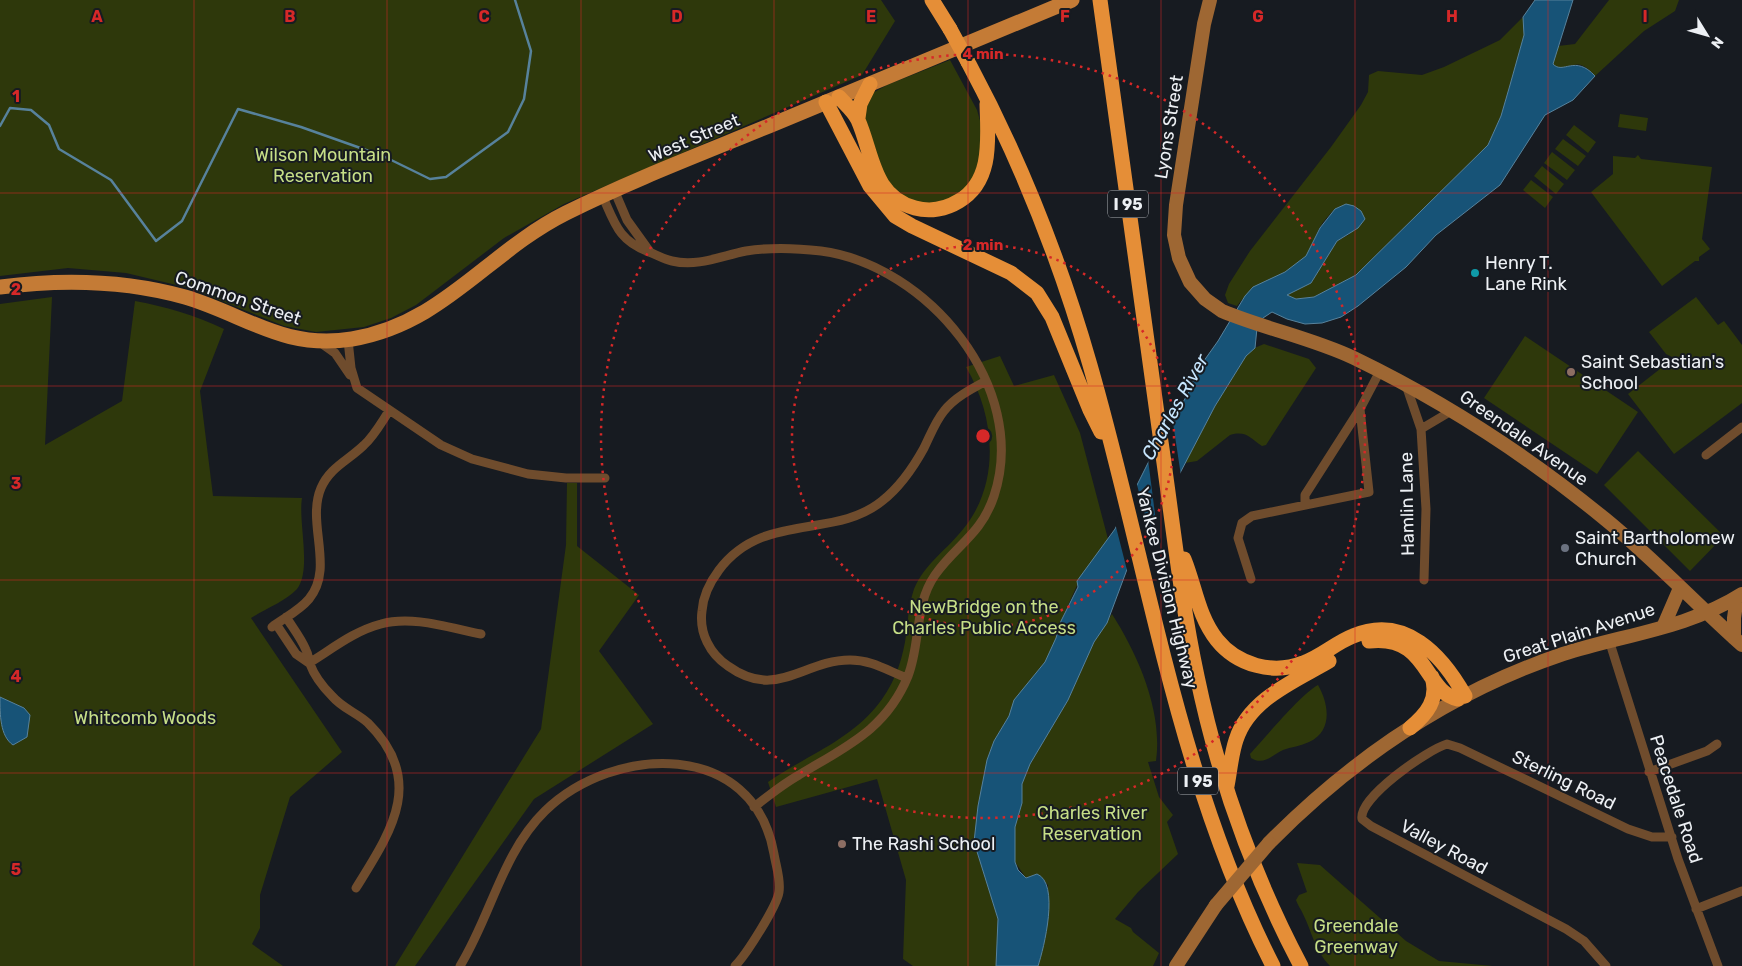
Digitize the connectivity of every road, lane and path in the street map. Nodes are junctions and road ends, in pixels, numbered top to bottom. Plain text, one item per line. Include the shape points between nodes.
1 (932, 0) edge
2 (1072, 0) edge
3 (1202, 0) edge
4 (1210, 0) edge
5 (1100, 6) edge
6 (1204, 24) junction
7 (870, 84) junction
8 (987, 98) junction
9 (832, 100) junction
10 (858, 118) junction
11 (609, 194) junction
12 (0, 287) edge
13 (1247, 320) joint
14 (348, 340) junction
15 (316, 341) junction
16 (1380, 371) junction
17 (986, 381) junction
18 (355, 384) junction
19 (1406, 385) junction
20 (1360, 409) junction
21 (1453, 410) junction
22 (389, 411) junction
23 (1742, 427) edge
24 (1422, 429) junction
25 (1706, 454) dead end
26 (1113, 456) junction
27 (605, 478) dead end
28 (1305, 505) junction
29 (1174, 532) junction
30 (1251, 579) dead end
31 (1424, 580) dead end
32 (1680, 588) junction
33 (1740, 595) edge
34 (1707, 614) junction
35 (286, 617) junction
36 (1664, 625) junction
37 (481, 634) dead end
38 (1609, 640) junction
39 (1738, 641) edge
40 (309, 663) junction
41 (1429, 671) junction
42 (907, 678) junction
43 (1462, 698) junction
44 (1410, 728) junction
45 (1717, 744) dead end
46 (1444, 745) joint
47 (1649, 772) junction
48 (1227, 790) junction
49 (754, 807) junction
50 (1672, 837) junction
51 (356, 888) dead end
52 (1742, 891) edge
53 (1696, 909) junction
54 (460, 966) edge
55 (735, 966) edge
56 (1176, 966) edge
57 (1273, 966) edge
58 (1301, 966) edge
59 (1606, 966) edge
60 (1718, 966) edge

1 - 8 highway, Yankee Division Highway / I 95, bridge
2 - 7 main road, West Street
3 - 6 main road, Lyons Street
4 - 6 main road, Lyons Street
5 - 29 highway, Yankee Division Highway / I 95
6 - 13 main road, Lyons Street via 1174,235 1179,258 1190,282 1205,299 1226,313
7 - 9 main road, West Street
7 - 10 highway via 860,104
8 - 10 highway via 988,149 982,174 969,194 941,208 924,210 912,207 897,200 884,188
8 - 26 highway, Yankee Division Highway / I 95 via 1028,186 1059,268 1090,364
9 - 10 highway
9 - 11 main road, West Street
9 - 26 highway via 870,186 895,216 1012,273 1037,293 1052,317 1090,410
11 - 14 main road, West Street via 533,232 420,316 402,325
11 - 17 street via 616,227 626,240 668,260 691,263 755,250 793,249 832,253 863,262 898,279 928,303 967,348
12 - 15 main road, Common Street via 62,281 127,285 186,297 274,333
13 - 16 main road, Greendale Avenue via 1326,346
14 - 15 main road, Common Street
14 - 18 street
15 - 18 street, Common Street via 335,353
16 - 19 main road, Greendale Avenue
16 - 20 street
17 - 42 street via 1000,426 998,483 978,528 940,569 929,586 921,606 916,646
17 - 42 street via 948,407 908,474 878,504 851,517 782,530 751,542 721,568 704,600 702,625 711,649 723,663 747,676 779,680 826,663 852,660 878,665
18 - 22 street, Common Street
19 - 21 main road, Greendale Avenue
19 - 24 street, Hamlin Lane
20 - 28 street via 1305,495
20 - 28 street via 1369,492
21 - 24 street, Hamlin Lane
21 - 32 main road, Greendale Avenue via 1525,458 1607,520
22 - 27 street, Common Street via 441,445 472,459 548,477
22 - 35 street via 366,444 336,467 321,488 316,508 318,582 307,602
23 - 25 street
24 - 31 street, Hamlin Lane via 1426,509
26 - 57 highway, Yankee Division Highway / I 95 via 1204,801 1235,885
28 - 30 street via 1252,516 1242,523 1238,538
29 - 43 highway via 1206,622 1217,640 1236,656 1263,667 1290,667 1309,661 1360,633 1392,632 1413,638 1432,651 1449,671
29 - 48 highway, Yankee Division Highway / I 95 via 1196,670
32 - 34 main road, Greendale Avenue
32 - 36 main road
33 - 34 main road, Great Plain Avenue
33 - 39 main road via 1734,618
34 - 36 main road, Great Plain Avenue
34 - 39 main road, Greendale Avenue
35 - 40 street via 306,648
35 - 40 street via 274,626 296,654
36 - 38 main road, Great Plain Avenue
37 - 40 street via 418,623 389,622 352,636
38 - 43 main road, Great Plain Avenue via 1540,662
38 - 47 street, Peacedale Road
40 - 51 street via 333,698 375,731 392,757 398,776 399,796 393,823
41 - 43 highway via 1444,692
41 - 44 highway via 1434,687 1431,704 1423,717
41 - 48 highway via 1412,652 1392,643 1372,641 1347,650 1268,698 1252,712 1236,740
42 - 49 street via 891,706 862,738 800,774
43 - 44 main road, Great Plain Avenue
44 - 56 main road, Great Plain Avenue, bridge via 1342,776 1269,844 1216,905
45 - 47 street
46 - 50 street, Sterling Road via 1460,748 1628,829 1652,837
46 - 59 street, Valley Road via 1397,774 1367,804 1361,814 1362,819 1488,890 1566,929 1584,941
47 - 50 street, Peacedale Road
48 - 58 highway, Yankee Division Highway / I 95 via 1256,871
49 - 54 street via 740,791 722,779 700,768 679,763 657,762 627,767 580,785 551,806 524,836
49 - 55 street via 771,842 779,893 752,945
50 - 53 street, Peacedale Road
52 - 53 street
53 - 60 street, Peacedale Road

